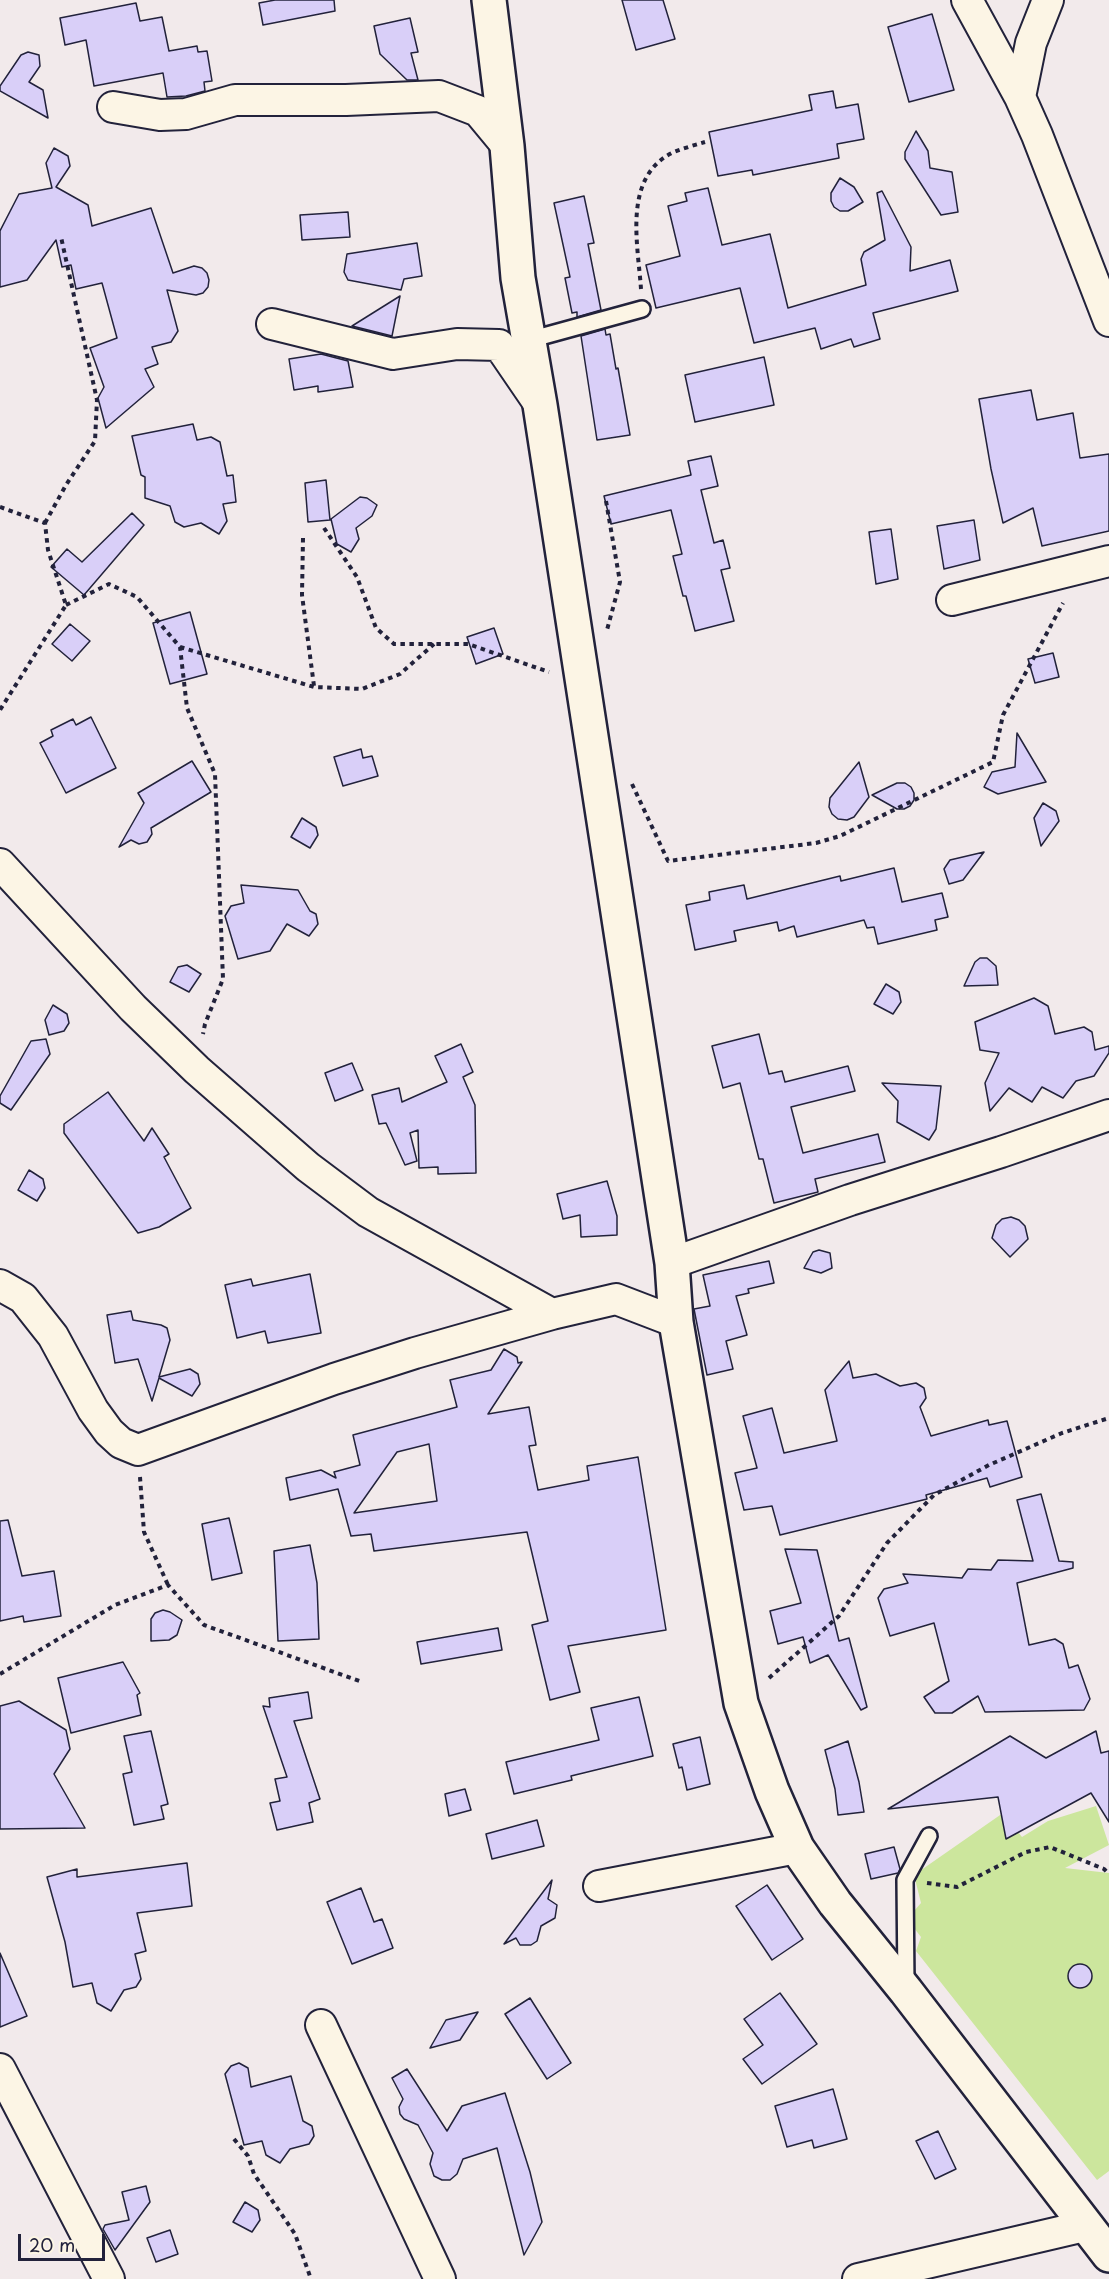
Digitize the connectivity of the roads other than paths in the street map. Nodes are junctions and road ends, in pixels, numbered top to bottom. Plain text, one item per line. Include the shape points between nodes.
1 (489, 0) edge
2 (967, 0) edge
3 (1048, 0) edge
4 (1020, 97) junction
5 (113, 107) dead end
6 (507, 146) junction
7 (642, 309) road end
8 (1109, 321) edge
9 (272, 324) dead end
10 (529, 340) junction
11 (540, 405) junction
12 (1095, 564) edge
13 (952, 600) dead end
14 (0, 864) edge
15 (1109, 1115) edge
16 (672, 1263) junction
17 (0, 1285) edge
18 (552, 1314) junction
19 (676, 1322) junction
20 (929, 1836) dead end
21 (798, 1848) junction
22 (599, 1886) dead end
23 (906, 1991) junction
24 (321, 2025) dead end
25 (0, 2069) edge
26 (1085, 2226) junction
27 (1109, 2256) edge
28 (109, 2279) edge
29 (440, 2279) edge
30 (858, 2279) edge

1 - 6 street
2 - 4 street
3 - 4 street via 1031,44
4 - 8 street
5 - 6 street via 160,115 186,114 235,100 439,96 478,111
6 - 10 street via 518,278
7 - 10 lane
9 - 11 street via 393,354 457,345 499,345
10 - 11 street
11 - 16 street
12 - 13 street
14 - 18 street via 133,1008 308,1167 368,1212
15 - 16 street
16 - 19 street
17 - 18 street via 23,1298 53,1336 109,1432 121,1443 138,1450 333,1379
18 - 19 street via 616,1299
19 - 21 street via 741,1702 772,1791
20 - 23 lane via 905,1881
21 - 22 street
21 - 23 street via 835,1904
23 - 26 street
24 - 29 street
25 - 28 street
26 - 27 street
26 - 30 street

